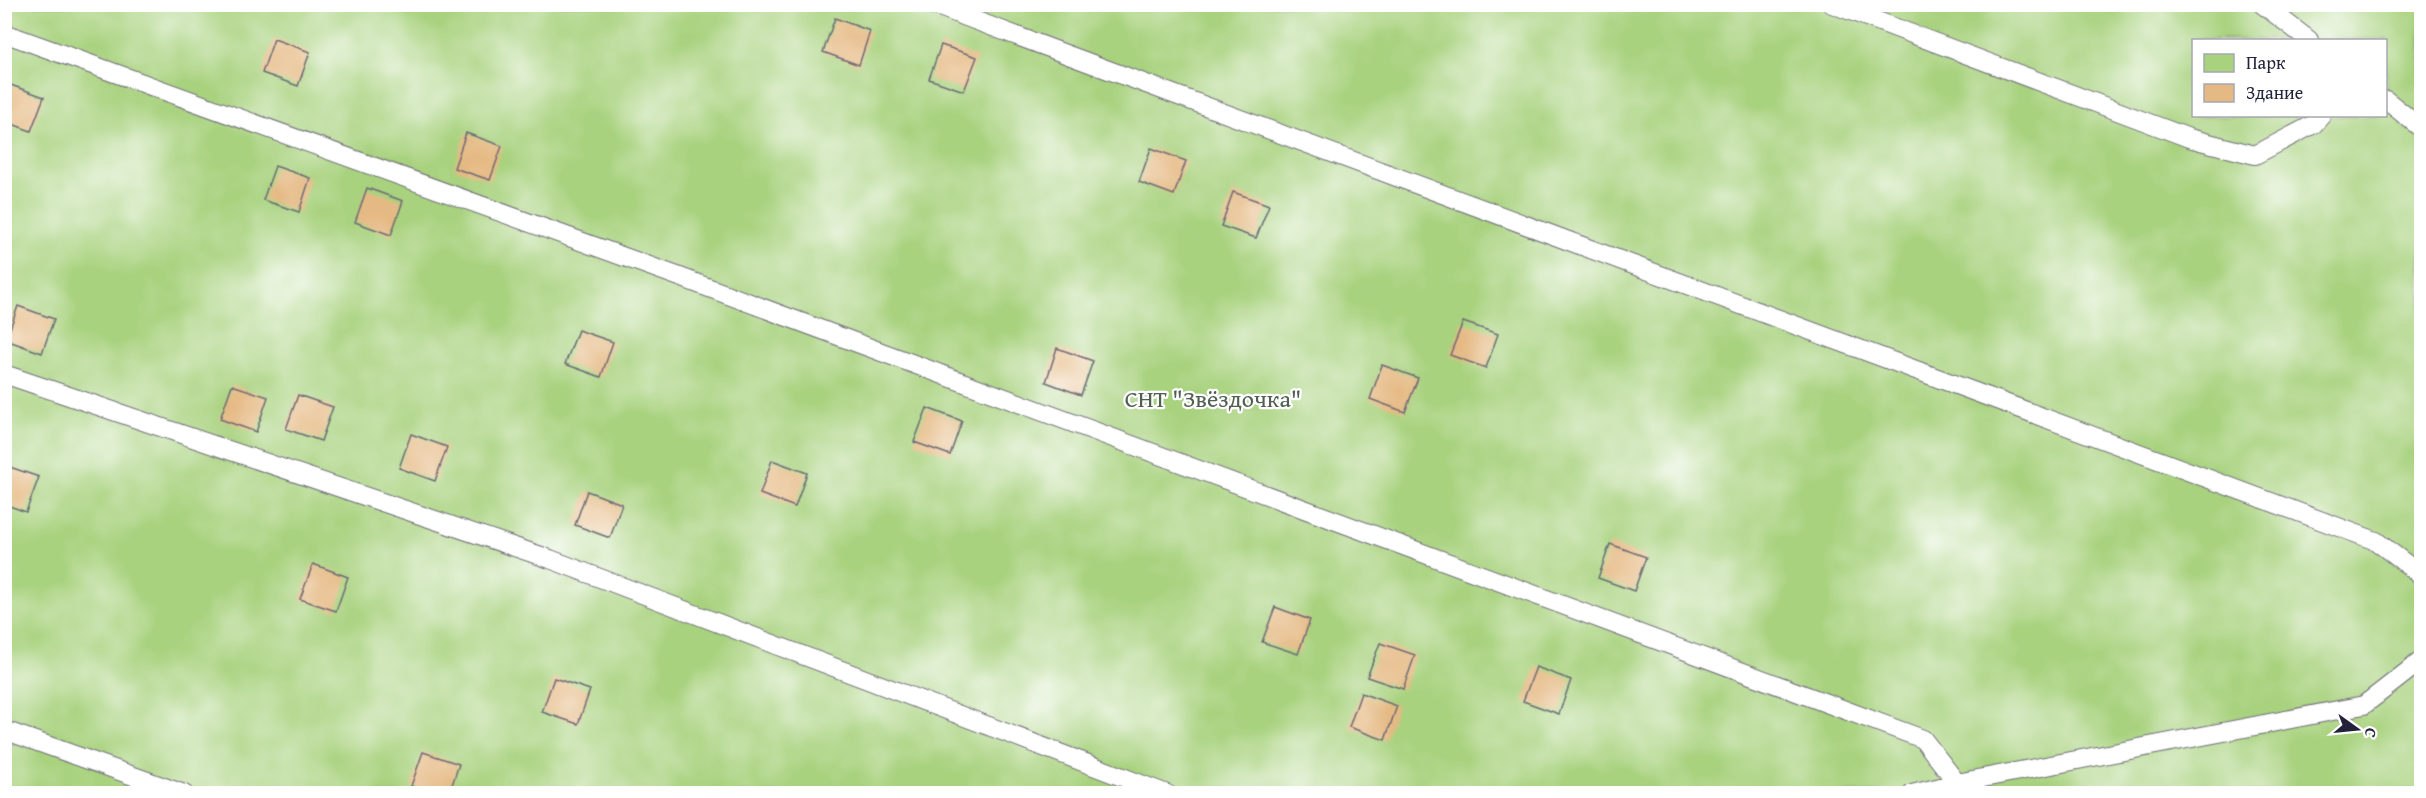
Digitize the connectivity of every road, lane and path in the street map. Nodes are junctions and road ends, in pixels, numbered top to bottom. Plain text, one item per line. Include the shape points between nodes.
1 (931, 4) edge
2 (1832, 4) edge
3 (2262, 4) edge
4 (4, 33) edge
5 (2307, 39) edge
6 (2387, 102) edge
7 (2320, 117) edge
8 (2421, 129) edge
9 (4, 374) edge
10 (2421, 576) edge
11 (2421, 660) edge
12 (4, 730) edge
13 (1957, 783) junction
14 (184, 794) edge
15 (1167, 794) edge
16 (1912, 794) edge

1 - 10 lane via 2376,542
2 - 7 lane via 2189,138 2255,154 2314,124
3 - 5 lane
4 - 13 lane via 677,276 1923,739
6 - 8 lane
9 - 15 lane via 550,559
11 - 13 lane via 2364,705
12 - 14 lane
13 - 16 lane

